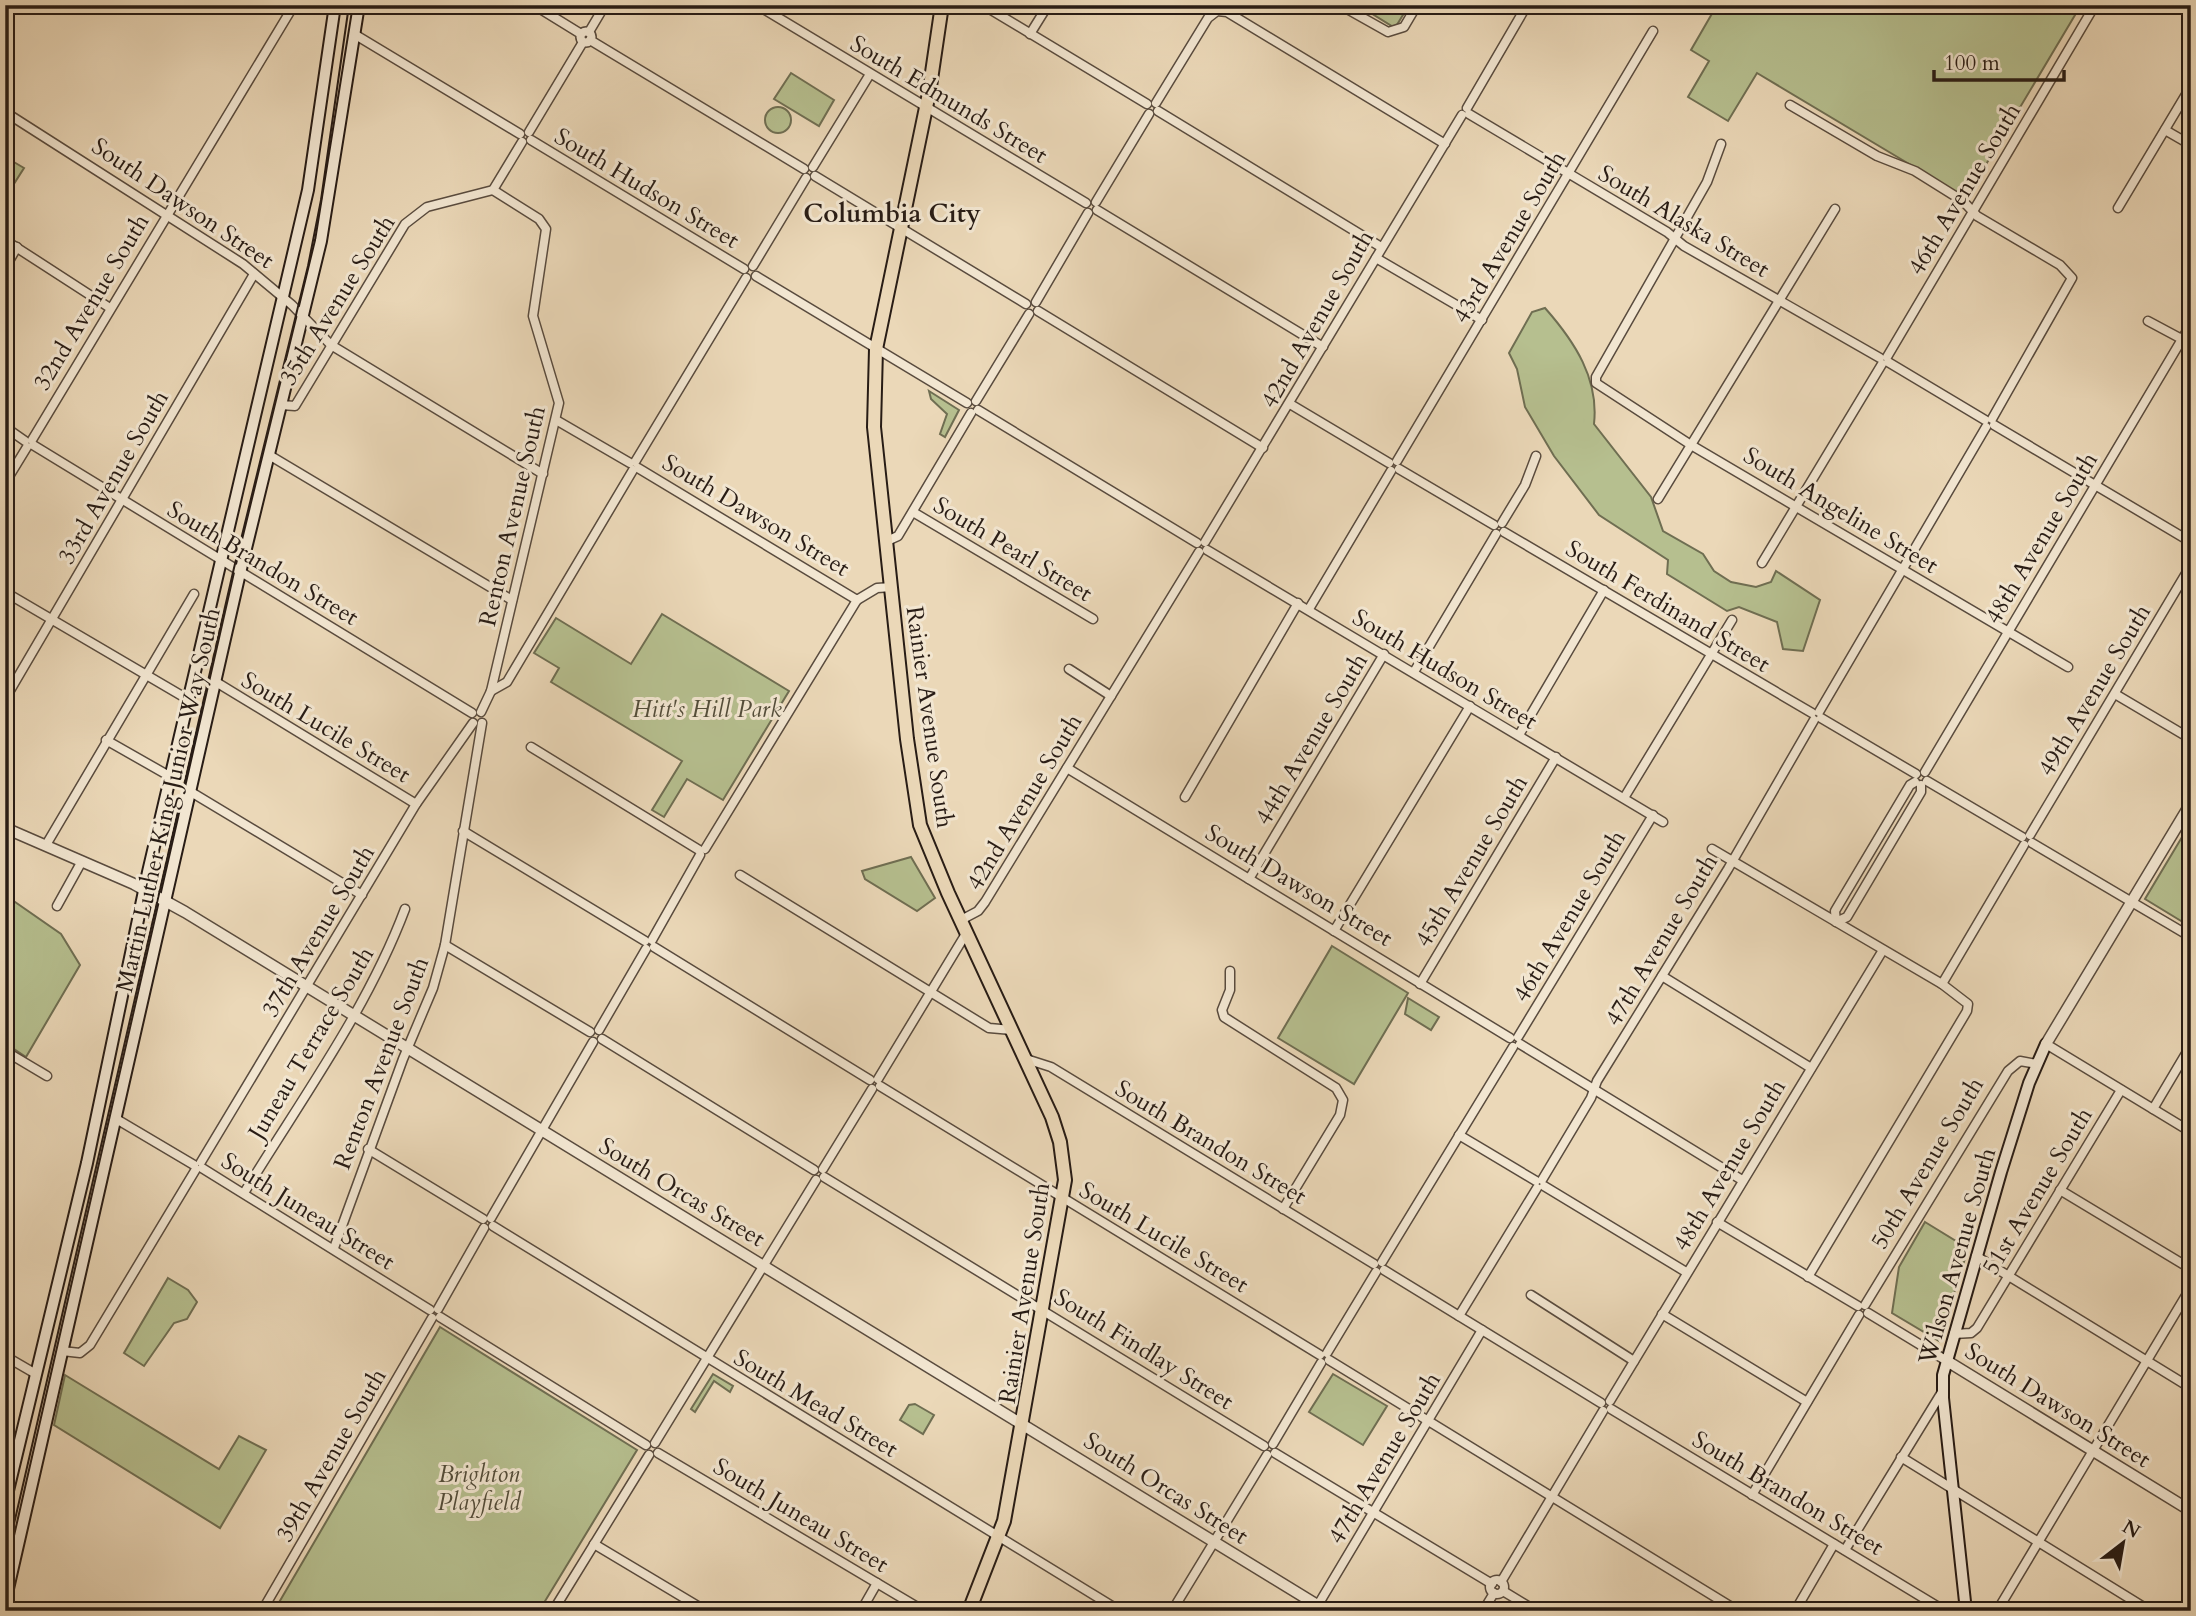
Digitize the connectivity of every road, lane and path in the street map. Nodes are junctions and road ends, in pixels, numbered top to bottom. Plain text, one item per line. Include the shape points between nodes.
1 (294, 5) edge
2 (335, 5) edge
3 (359, 5) edge
4 (534, 5) edge
5 (605, 5) edge
6 (757, 5) edge
7 (942, 5) edge
8 (984, 5) edge
9 (1048, 5) edge
10 (1340, 5) edge
11 (1417, 5) edge
12 (1527, 5) edge
13 (2095, 5) edge
14 (1653, 31) dead end
15 (354, 34) junction
16 (1031, 34) junction
17 (586, 37) junction
18 (870, 74) junction
19 (2191, 86) edge
20 (1790, 105) dead end
21 (926, 108) junction
22 (1152, 108) junction
23 (5, 111) edge
24 (1466, 112) junction
25 (2165, 130) junction
26 (526, 137) junction
27 (1445, 144) junction
28 (1721, 144) dead end
29 (2191, 145) edge
30 (809, 173) junction
31 (1568, 174) junction
32 (493, 190) junction
33 (1094, 208) junction
34 (2118, 208) dead end
35 (1835, 209) dead end
36 (1973, 213) junction
37 (166, 215) junction
38 (901, 228) junction
39 (1675, 239) junction
40 (5, 240) edge
41 (17, 247) junction
42 (1381, 247) junction
43 (1376, 258) junction
44 (748, 267) junction
45 (5, 268) edge
46 (254, 274) junction
47 (756, 276) junction
48 (746, 278) junction
49 (284, 298) junction
50 (1779, 300) junction
51 (110, 308) junction
52 (1034, 309) junction
53 (303, 317) junction
54 (1482, 320) junction
55 (2148, 321) dead end
56 (2191, 324) edge
57 (2182, 339) junction
58 (2191, 344) edge
59 (331, 345) junction
60 (1323, 347) junction
61 (876, 349) junction
62 (1884, 360) junction
63 (1290, 404) junction
64 (281, 405) junction
65 (973, 407) junction
66 (556, 420) junction
67 (1989, 423) junction
68 (5, 427) edge
69 (29, 443) junction
70 (1691, 444) junction
71 (1263, 448) junction
72 (269, 455) junction
73 (1536, 456) dead end
74 (634, 466) junction
75 (1394, 466) junction
76 (543, 474) junction
77 (5, 483) edge
78 (2095, 486) junction
79 (1658, 499) dead end
80 (122, 500) junction
81 (1797, 506) junction
82 (913, 512) junction
83 (1499, 528) junction
84 (887, 541) junction
85 (2191, 542) edge
86 (1202, 547) junction
87 (222, 561) junction
88 (1762, 563) dead end
89 (2191, 565) edge
90 (1902, 569) junction
91 (240, 572) junction
92 (891, 587) junction
93 (1604, 590) junction
94 (5, 592) edge
95 (194, 594) dead end
96 (512, 600) junction
97 (857, 600) junction
98 (1298, 603) junction
99 (1309, 609) junction
100 (1093, 619) dead end
101 (53, 620) junction
102 (1731, 620) dead end
103 (2008, 631) junction
104 (1712, 653) junction
105 (1384, 654) junction
106 (2068, 667) dead end
107 (1069, 669) dead end
108 (1414, 673) junction
109 (144, 675) junction
110 (216, 682) junction
111 (491, 691) junction
112 (2115, 694) junction
113 (1111, 696) junction
114 (5, 699) edge
115 (189, 700) junction
116 (1470, 706) junction
117 (477, 713) junction
118 (1817, 716) junction
119 (477, 723) junction
120 (1520, 736) junction
121 (2191, 739) edge
122 (106, 740) junction
123 (531, 747) dead end
124 (1556, 757) junction
125 (1067, 768) junction
126 (172, 777) junction
127 (1921, 779) junction
128 (191, 792) junction
129 (1185, 797) dead end
130 (1624, 798) junction
131 (2191, 803) edge
132 (416, 804) junction
133 (1653, 816) junction
134 (1663, 822) dead end
135 (5, 828) edge
136 (463, 831) junction
137 (2027, 840) junction
138 (46, 845) junction
139 (1712, 849) dead end
140 (701, 851) junction
141 (82, 861) junction
142 (1731, 861) junction
143 (740, 875) dead end
144 (1249, 879) junction
145 (144, 889) junction
146 (362, 895) junction
147 (167, 902) junction
148 (2132, 902) junction
149 (57, 906) dead end
150 (405, 909) dead end
151 (1836, 922) junction
152 (964, 926) junction
153 (1334, 930) junction
154 (2191, 937) edge
155 (649, 944) junction
156 (445, 946) junction
157 (1884, 950) junction
158 (1230, 971) dead end
159 (1662, 976) junction
160 (1420, 984) junction
161 (1941, 984) junction
162 (306, 988) junction
163 (931, 992) junction
164 (352, 1016) junction
165 (1012, 1030) junction
166 (596, 1036) junction
167 (1515, 1041) junction
168 (2046, 1044) junction
169 (2191, 1045) edge
170 (407, 1049) junction
171 (5, 1051) edge
172 (1026, 1059) junction
173 (2036, 1064) junction
174 (1811, 1068) junction
175 (47, 1076) dead end
176 (875, 1083) junction
177 (1594, 1090) junction
178 (2121, 1090) junction
179 (2153, 1110) junction
180 (118, 1120) junction
181 (542, 1131) junction
182 (2191, 1132) edge
183 (1460, 1135) junction
184 (369, 1149) junction
185 (198, 1166) junction
186 (819, 1174) junction
187 (1742, 1180) junction
188 (1540, 1184) junction
189 (2060, 1190) junction
190 (244, 1193) junction
191 (1063, 1198) junction
192 (1283, 1209) junction
193 (1717, 1222) junction
194 (488, 1223) junction
195 (334, 1248) junction
196 (1976, 1256) junction
197 (765, 1266) junction
198 (1379, 1267) junction
199 (2191, 1269) edge
200 (1686, 1272) junction
201 (2008, 1276) junction
202 (1808, 1277) junction
203 (2191, 1287) edge
204 (1531, 1295) dead end
205 (1044, 1310) junction
206 (1862, 1310) junction
207 (435, 1313) junction
208 (1662, 1314) junction
209 (1460, 1316) junction
210 (1482, 1330) junction
211 (1954, 1334) junction
212 (62, 1351) junction
213 (5, 1356) edge
214 (707, 1358) junction
215 (1324, 1358) junction
216 (1634, 1361) junction
217 (1947, 1361) junction
218 (2146, 1361) junction
219 (36, 1374) junction
220 (2191, 1388) edge
221 (1942, 1392) junction
222 (1807, 1402) junction
223 (1606, 1406) junction
224 (1428, 1423) junction
225 (1023, 1425) junction
226 (655, 1443) junction
227 (1270, 1449) junction
228 (647, 1450) junction
229 (2092, 1451) junction
230 (658, 1453) junction
231 (1901, 1457) junction
232 (1953, 1490) junction
233 (1752, 1494) junction
234 (1551, 1497) junction
235 (5, 1503) edge
236 (2191, 1511) edge
237 (1373, 1512) junction
238 (999, 1537) junction
239 (1213, 1542) junction
240 (2038, 1543) junction
241 (594, 1544) junction
242 (1834, 1544) junction
243 (1845, 1550) junction
244 (877, 1583) junction
245 (1497, 1587) junction
246 (5, 1602) edge
247 (1322, 1608) edge
248 (262, 1611) edge
249 (553, 1611) edge
250 (706, 1611) edge
251 (861, 1611) edge
252 (924, 1611) edge
253 (969, 1611) edge
254 (1120, 1611) edge
255 (1172, 1611) edge
256 (1483, 1611) edge
257 (1536, 1611) edge
258 (1738, 1611) edge
259 (1795, 1611) edge
260 (1945, 1611) edge
261 (1966, 1611) edge
262 (1997, 1611) edge
263 (2150, 1611) edge

1 - 37 street, 32nd Avenue South
2 - 49 main road, Martin Luther King Junior Way South via 308,190
3 - 15 main road, Martin Luther King Junior Way South
4 - 17 street
5 - 17 street
6 - 18 street, South Edmunds Street
7 - 21 main road, Rainier Avenue South
8 - 16 street
9 - 16 street
10 - 11 street via 1394,32 1404,27
12 - 24 street, 42nd Avenue South
13 - 36 street, 46th Avenue South
14 - 31 street, 43rd Avenue South
15 - 26 street, South Hudson Street
15 - 53 main road, Martin Luther King Junior Way South via 321,241
16 - 22 street
17 - 26 street
17 - 30 street
18 - 21 street, South Edmunds Street
18 - 30 street
19 - 25 street
20 - 36 street via 1877,156 1915,172 1963,201
21 - 33 street, South Edmunds Street
21 - 38 main road, Rainier Avenue South
22 - 27 street via 1208,18 1217,11 1227,12
22 - 33 street
22 - 42 street
23 - 37 street, South Dawson Street
24 - 27 street, 42nd Avenue South
24 - 31 street, South Alaska Street
25 - 29 street
25 - 34 street
26 - 32 street
26 - 44 street, South Hudson Street
27 - 42 street, 42nd Avenue South
28 - 39 street via 1707,182
30 - 38 street
30 - 44 street
31 - 39 street, South Alaska Street
31 - 54 street, 43rd Avenue South
32 - 59 street, 35th Avenue South via 415,214
32 - 66 street, Renton Avenue South via 539,219 546,229 533,316 558,396
33 - 52 street
33 - 60 street
35 - 50 street
36 - 62 street, 46th Avenue South
36 - 67 street, 47th Avenue South via 2060,265 2072,278
37 - 46 street, South Dawson Street
37 - 51 street, 32nd Avenue South
38 - 52 street
38 - 61 main road, Rainier Avenue South
39 - 50 street, South Alaska Street
39 - 70 street, South Angeline Street via 1596,383
40 - 41 street
41 - 45 street
41 - 51 street
42 - 43 street, 42nd Avenue South
43 - 54 street
43 - 60 street, 42nd Avenue South
44 - 47 street
44 - 48 street
46 - 49 street, South Dawson Street
46 - 80 street, 33rd Avenue South
47 - 48 street
47 - 61 street, South Hudson Street
48 - 74 street
49 - 53 street, South Dawson Street
49 - 87 main road, Martin Luther King Junior Way South
50 - 62 street, South Alaska Street
50 - 70 street
51 - 69 street, 32nd Avenue South
52 - 65 street
52 - 71 street
53 - 59 street, South Dawson Street
53 - 64 main road, Martin Luther King Junior Way South
54 - 75 street, 43rd Avenue South
55 - 57 street
56 - 57 street, 48th Avenue South
57 - 58 street
57 - 78 street, 48th Avenue South
59 - 64 street, 35th Avenue South via 295,406
59 - 76 street, South Dawson Street
60 - 63 street, 42nd Avenue South
61 - 65 street, South Hudson Street
61 - 84 main road, Rainier Avenue South via 873,413
62 - 67 street, South Alaska Street
62 - 81 street, 46th Avenue South
63 - 71 street, 42nd Avenue South
63 - 75 street, South Ferdinand Street
64 - 72 main road, Martin Luther King Junior Way South
65 - 82 street
65 - 86 street, South Hudson Street
66 - 74 street, South Dawson Street
66 - 76 street, Renton Avenue South
67 - 78 street, South Alaska Street
67 - 90 street, 47th Avenue South
68 - 69 street, South Brandon Street
69 - 77 street, 32nd Avenue South
69 - 80 street, South Brandon Street
70 - 79 street
70 - 81 street, South Angeline Street
71 - 86 street, 42nd Avenue South
72 - 91 main road, Martin Luther King Junior Way South
72 - 96 street
73 - 83 street
74 - 97 street, South Dawson Street
74 - 111 street via 507,682
75 - 83 street, South Ferdinand Street
75 - 99 street, 43rd Avenue South
76 - 96 street, Renton Avenue South
78 - 85 street, South Alaska Street
78 - 103 street, 48th Avenue South
80 - 87 street, South Brandon Street
80 - 101 street, 33rd Avenue South
81 - 88 street, 46th Avenue South
81 - 90 street, South Angeline Street
82 - 84 street via 898,536
82 - 100 street, South Pearl Street
83 - 93 street, South Ferdinand Street
83 - 108 street
84 - 92 main road, Rainier Avenue South
86 - 98 street, South Hudson Street
86 - 113 street, 42nd Avenue South
87 - 91 street, South Brandon Street
87 - 115 main road, Martin Luther King Junior Way South
89 - 112 street, 49th Avenue South
90 - 103 street, South Angeline Street
90 - 118 street, 47th Avenue South
91 - 110 main road, Martin Luther King Junior Way South
91 - 117 street, South Brandon Street
92 - 97 street, South Dawson Street via 877,588
92 - 152 main road, Rainier Avenue South via 920,825
93 - 104 street, South Ferdinand Street
93 - 120 street, 45th Avenue South
94 - 101 street
95 - 109 street
96 - 111 street, Renton Avenue South
97 - 140 street, 39th Avenue South
98 - 99 street, South Hudson Street
98 - 129 street
99 - 105 street, South Hudson Street
101 - 109 street
101 - 114 street, 33rd Avenue South
102 - 104 street, 46th Avenue South
103 - 106 street, South Angeline Street
103 - 127 street, 48th Avenue South
104 - 118 street, South Ferdinand Street
104 - 130 street, 46th Avenue South
105 - 108 street, South Hudson Street
105 - 144 street, 44th Avenue South
107 - 113 street
108 - 116 street, South Hudson Street
109 - 115 street
109 - 122 street
110 - 128 main road, Martin Luther King Junior Way South
110 - 132 street, South Lucile Street
111 - 117 street, Renton Avenue South
112 - 121 street
112 - 137 street, 49th Avenue South
113 - 125 street, 42nd Avenue South
115 - 126 main road, Martin Luther King Junior Way South
116 - 120 street, South Hudson Street
116 - 153 street
117 - 119 street, Renton Avenue South
118 - 127 street, South Ferdinand Street
118 - 142 street, 47th Avenue South
119 - 132 street, 37th Avenue South
119 - 136 street, Renton Avenue South
120 - 124 street, South Hudson Street
122 - 126 street
122 - 138 street
123 - 140 street
124 - 130 street, South Hudson Street
124 - 160 street, 45th Avenue South
125 - 144 street, South Dawson Street
125 - 152 street, 42nd Avenue South via 982,907
126 - 145 main road, Martin Luther King Junior Way South
127 - 137 street, South Ferdinand Street
127 - 151 street, 48th Avenue South via 1910,785 1835,911
127 - 151 street, 48th Avenue South via 1922,792 1847,917
128 - 146 street
128 - 147 main road, Martin Luther King Junior Way South
130 - 133 street, South Hudson Street
131 - 148 street
132 - 146 street, 37th Avenue South
133 - 134 street, South Hudson Street
133 - 167 street, 46th Avenue South
135 - 138 street, South Orcas Street
136 - 155 street, South Lucile Street
136 - 156 street, Renton Avenue South
137 - 148 street, South Ferdinand Street
137 - 161 street, 49th Avenue South
138 - 141 street, South Orcas Street
139 - 142 street
140 - 155 street, 39th Avenue South
141 - 145 street, South Orcas Street
141 - 149 street
142 - 151 street
142 - 159 street, 47th Avenue South
143 - 163 street
144 - 153 street, South Dawson Street
145 - 147 street, South Orcas Street
145 - 219 main road, Martin Luther King Junior Way South via 87,1163
146 - 162 street, 37th Avenue South
147 - 162 street, South Orcas Street
147 - 180 main road, Martin Luther King Junior Way South
148 - 154 street, South Ferdinand Street
148 - 168 street
150 - 164 street, Juneau Terrace South via 389,950
151 - 157 street
152 - 163 street, 42nd Avenue South
152 - 165 main road, Rainier Avenue South
153 - 160 street, South Dawson Street
155 - 166 street, 39th Avenue South
155 - 176 street, South Lucile Street
156 - 166 street, South Findlay Street
156 - 170 street, Renton Avenue South
157 - 161 street
157 - 174 street, 48th Avenue South
158 - 192 street via 1230,990 1222,1010 1228,1021 1336,1088 1343,1100 1340,1115
159 - 174 street
159 - 177 street, 47th Avenue South
160 - 167 street, South Dawson Street
161 - 202 street via 1964,998 1968,1011
162 - 164 street, South Orcas Street
162 - 185 street, 37th Avenue South
163 - 165 street via 989,1028
163 - 176 street, 42nd Avenue South
164 - 170 street, South Orcas Street
164 - 190 street, Juneau Terrace South
165 - 172 main road, Rainier Avenue South
166 - 181 street, 39th Avenue South
166 - 186 street, South Findlay Street
167 - 177 street, South Dawson Street
167 - 183 street, 46th Avenue South
168 - 173 main road, Wilson Avenue South
168 - 178 street
169 - 179 street
170 - 181 street, South Orcas Street
170 - 184 street, Renton Avenue South
171 - 175 street
172 - 191 main road, Rainier Avenue South via 1060,1142 1065,1167
172 - 192 street, South Brandon Street via 1051,1066
173 - 196 main road, Wilson Avenue South
173 - 206 street, 50th Avenue South via 2020,1061 2008,1071
174 - 187 street, 48th Avenue South
176 - 186 street, 42nd Avenue South
176 - 191 street, South Lucile Street
177 - 187 street, South Dawson Street
177 - 188 street, 47th Avenue South
178 - 179 street
178 - 189 street, 51st Avenue South
179 - 182 street
180 - 185 street, South Juneau Street
180 - 212 main road, Martin Luther King Junior Way South
181 - 194 street, 39th Avenue South
181 - 197 street, South Orcas Street
183 - 188 street
183 - 198 street, 46th Avenue South
184 - 194 street, South Mead Street
184 - 195 street, Renton Avenue South
185 - 190 street, South Juneau Street
185 - 212 street, 37th Avenue South via 90,1345 80,1353
186 - 197 street, 42nd Avenue South
186 - 205 street, South Findlay Street
187 - 193 street, 48th Avenue South
188 - 200 street
188 - 209 street, 47th Avenue South
189 - 199 street
189 - 201 street, 51st Avenue South
190 - 195 street, South Juneau Street
191 - 205 main road, Rainier Avenue South
191 - 215 street, South Lucile Street
192 - 198 street, South Brandon Street
193 - 200 street, 48th Avenue South
193 - 202 street, South Dawson Street
194 - 207 street, 39th Avenue South
194 - 214 street, South Mead Street
195 - 207 street, South Juneau Street
196 - 201 street
196 - 211 main road, Wilson Avenue South
197 - 214 street, 42nd Avenue South
197 - 225 street, South Orcas Street
198 - 209 street, South Brandon Street
198 - 215 street, 46th Avenue South
200 - 208 street, 48th Avenue South
201 - 211 street, 51st Avenue South via 1978,1328
201 - 218 street
202 - 206 street, South Dawson Street
203 - 218 street
204 - 216 street
205 - 225 main road, Rainier Avenue South
205 - 227 street, South Findlay Street
206 - 217 street, South Dawson Street
206 - 222 street, 50th Avenue South
207 - 228 street, South Juneau Street
207 - 248 street, 39th Avenue South
208 - 216 street, 48th Avenue South
208 - 222 street
209 - 210 street, South Brandon Street
210 - 223 street, South Brandon Street
210 - 224 street, 47th Avenue South
211 - 217 main road, Wilson Avenue South
212 - 246 main road, Martin Luther King Junior Way South
213 - 219 street
214 - 226 street, 42nd Avenue South
214 - 238 street, South Mead Street
215 - 224 street, South Lucile Street
215 - 227 street, 46th Avenue South
216 - 223 street, 48th Avenue South
217 - 221 main road, Wilson Avenue South
217 - 229 street, South Dawson Street
218 - 220 street
218 - 229 street
219 - 235 main road, Martin Luther King Junior Way South
221 - 231 street
221 - 232 main road, Wilson Avenue South
222 - 233 street, 50th Avenue South
223 - 233 street, South Brandon Street
223 - 234 street, 48th Avenue South
224 - 234 street, South Lucile Street
224 - 237 street, 47th Avenue South
225 - 238 main road, Rainier Avenue South
225 - 239 street, South Orcas Street
226 - 228 street
226 - 230 street
227 - 237 street, South Findlay Street
227 - 239 street, 46th Avenue South
228 - 230 street
228 - 241 street
229 - 236 street, South Dawson Street
229 - 240 street
230 - 244 street, South Juneau Street
231 - 232 street
231 - 243 street
232 - 240 street
232 - 261 main road, Wilson Avenue South
233 - 242 street, South Brandon Street
234 - 245 street, 48th Avenue South
234 - 258 street, South Lucile Street
237 - 245 street, South Findlay Street
237 - 247 street, 47th Avenue South
238 - 253 main road, Rainier Avenue South
238 - 254 street, South Mead Street
239 - 247 street, South Orcas Street
239 - 255 street, 46th Avenue South
240 - 262 street
240 - 263 street
241 - 249 street
241 - 250 street
242 - 243 street, South Brandon Street
242 - 259 street
243 - 260 street, South Brandon Street
244 - 251 street
244 - 252 street, South Juneau Street
245 - 256 street, 48th Avenue South
245 - 257 street, South Findlay Street

